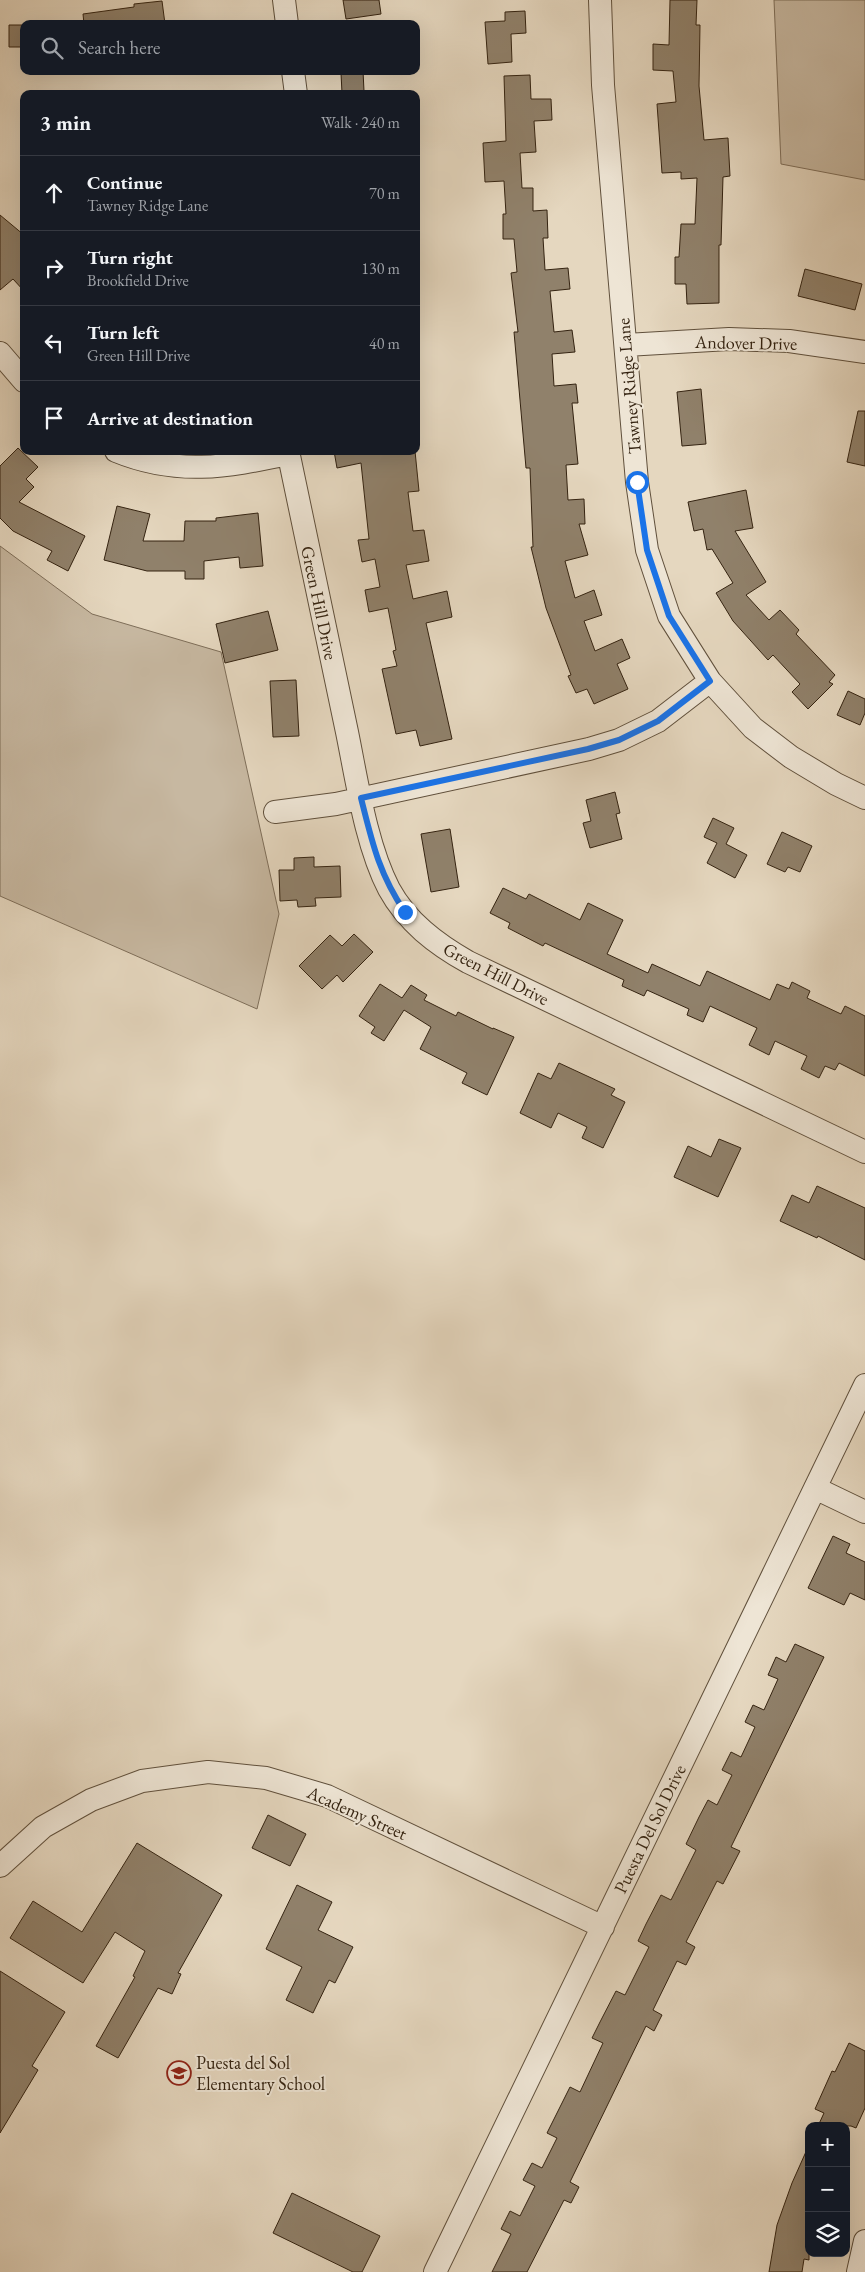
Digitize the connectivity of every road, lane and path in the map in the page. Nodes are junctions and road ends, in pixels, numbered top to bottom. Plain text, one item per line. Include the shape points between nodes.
1 (284, 0) edge
2 (600, 0) edge
3 (286, 20) edge
4 (294, 75) edge
5 (295, 90) edge
6 (626, 345) junction
7 (865, 352) edge
8 (0, 353) edge
9 (20, 376) edge
10 (126, 455) edge
11 (279, 455) edge
12 (288, 455) edge
13 (710, 681) junction
14 (361, 798) junction
15 (865, 798) edge
16 (275, 812) dead end
17 (865, 1152) edge
18 (865, 1385) edge
19 (814, 1488) junction
20 (865, 1512) edge
21 (0, 1866) edge
22 (603, 1927) junction
23 (865, 2241) edge
24 (435, 2272) edge
25 (858, 2272) edge

1 - 3 street
2 - 6 street, Tawney Ridge Lane via 603,85
4 - 5 street
6 - 7 street, Andover Drive via 729,339 789,341
6 - 13 street, Tawney Ridge Lane via 637,482 647,550 669,616
8 - 9 street
10 - 11 street via 169,466 202,468 224,467
12 - 14 street, Green Hill Drive
13 - 14 street via 658,721 619,740
13 - 15 street, Tawney Ridge Lane via 753,728 783,751
14 - 16 street
14 - 17 street, Green Hill Drive via 376,860 389,889 405,912 444,949
18 - 19 street, Puesta Del Sol Drive
19 - 20 street
19 - 22 street, Puesta Del Sol Drive
21 - 22 street, Academy Street via 43,1827 91,1800 142,1781 208,1772 266,1778 327,1796
22 - 24 street, Puesta Del Sol Drive
23 - 25 street

